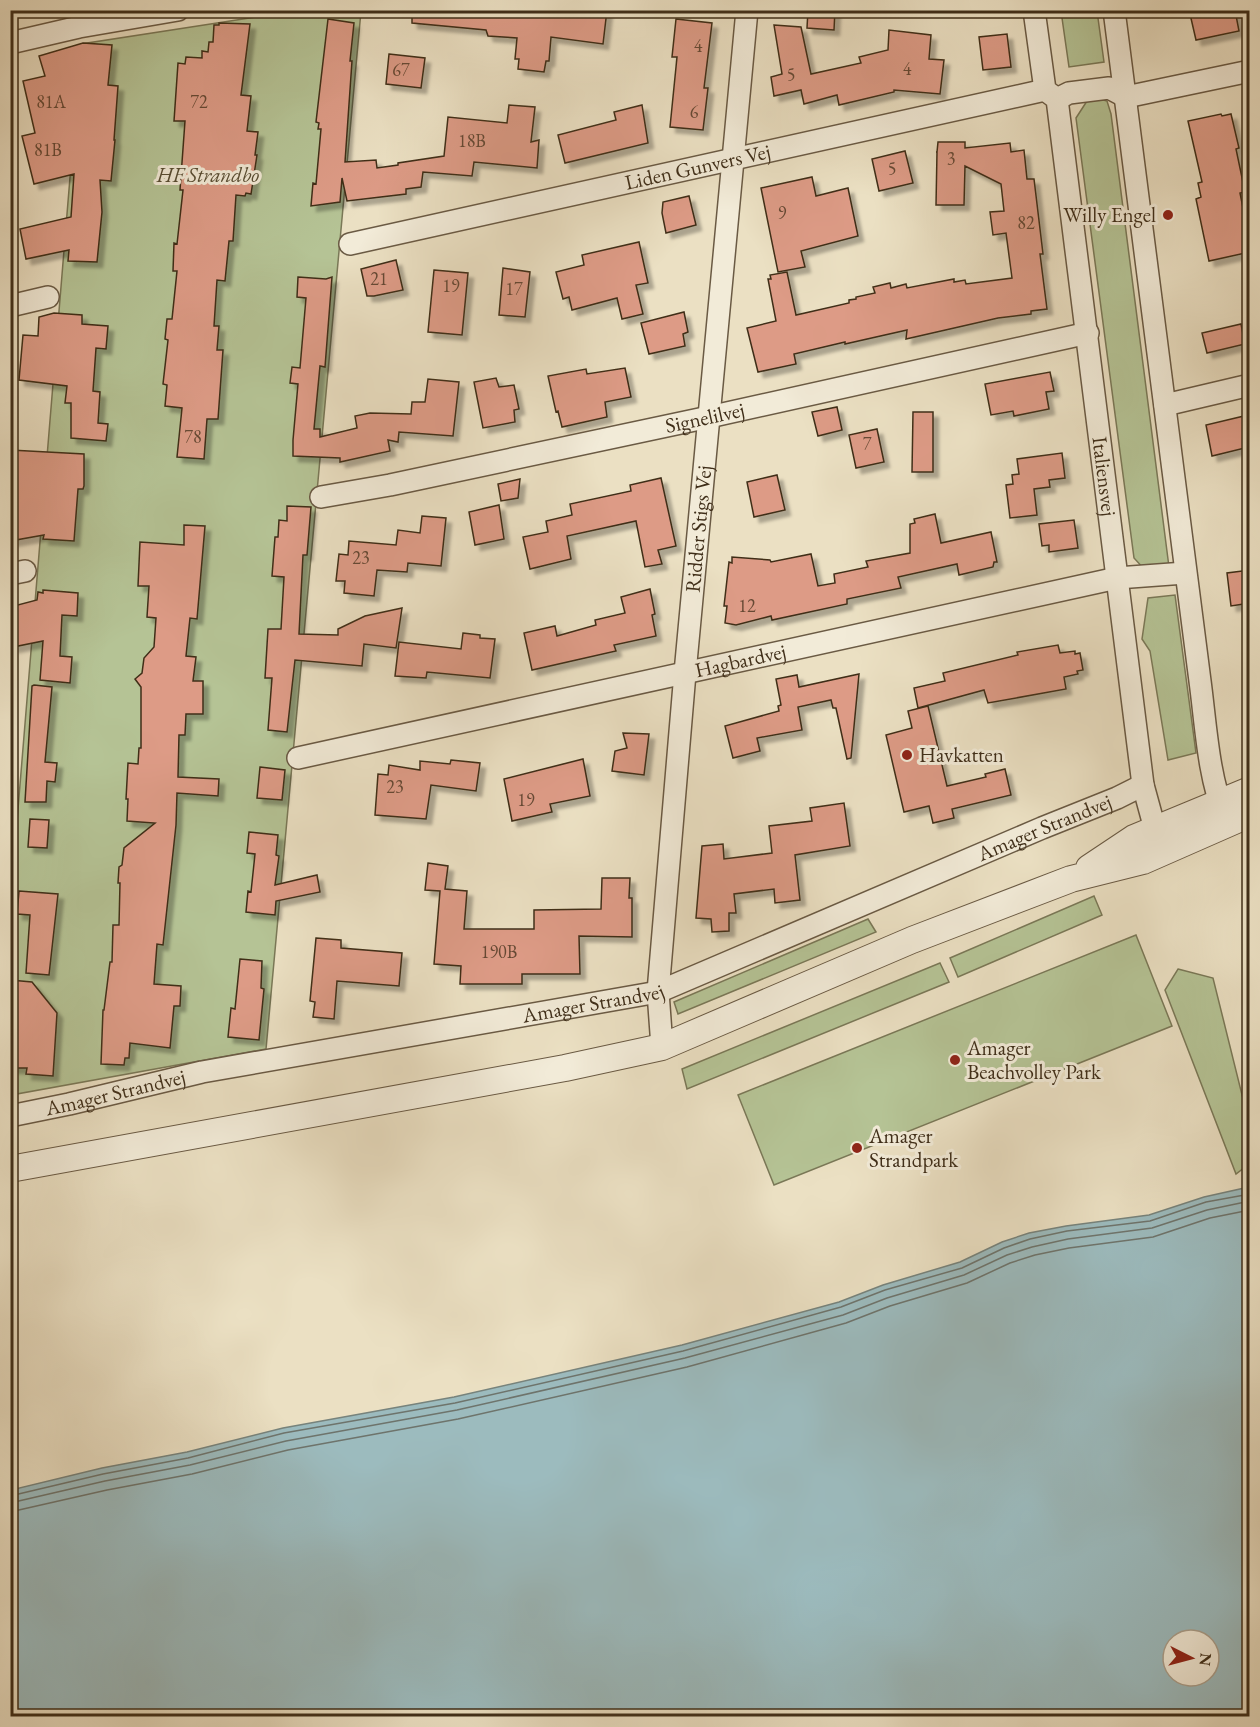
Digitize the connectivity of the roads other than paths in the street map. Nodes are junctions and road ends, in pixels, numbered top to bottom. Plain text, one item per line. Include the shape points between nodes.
1 (178, 10) edge
2 (747, 10) edge
3 (1034, 10) edge
4 (1114, 10) edge
5 (10, 43) edge
6 (1250, 71) edge
7 (1051, 94) junction
8 (1126, 97) junction
9 (733, 159) junction
10 (350, 244) dead end
11 (48, 297) dead end
12 (10, 306) edge
13 (1088, 333) junction
14 (1250, 385) edge
15 (1165, 405) junction
16 (709, 417) junction
17 (321, 497) dead end
18 (1185, 573) junction
19 (1117, 578) junction
20 (686, 673) junction
21 (298, 758) dead end
22 (1143, 785) junction
23 (1250, 790) edge
24 (1232, 813) edge
25 (1160, 840) junction
26 (658, 992) junction
27 (662, 1047) junction
28 (10, 1116) edge
29 (10, 1169) edge

1 - 5 street
2 - 9 street, Ridder Stigs Vej
3 - 7 street, Italiensvej
4 - 8 street
6 - 8 street
7 - 8 street via 1109,88
7 - 9 street, Liden Gunvers Vej
7 - 13 street, Italiensvej
8 - 15 street
9 - 10 street, Liden Gunvers Vej
9 - 16 street, Ridder Stigs Vej
11 - 12 street
13 - 16 street, Signelilvej
13 - 19 street, Italiensvej
14 - 15 street
15 - 18 street
16 - 17 street, Signelilvej
16 - 20 street, Ridder Stigs Vej
18 - 19 street, Hagbardvej
18 - 24 street via 1210,754
19 - 20 street, Hagbardvej
19 - 22 street, Italiensvej
20 - 21 street, Hagbardvej
20 - 26 street, Ridder Stigs Vej
22 - 25 street, Italiensvej
22 - 26 street, Amager Strandvej
23 - 24 street
24 - 25 street
25 - 27 street via 1134,838 1071,879 912,940
26 - 27 street, Ridder Stigs Vej
26 - 28 street, Amager Strandvej via 202,1072
27 - 29 street

